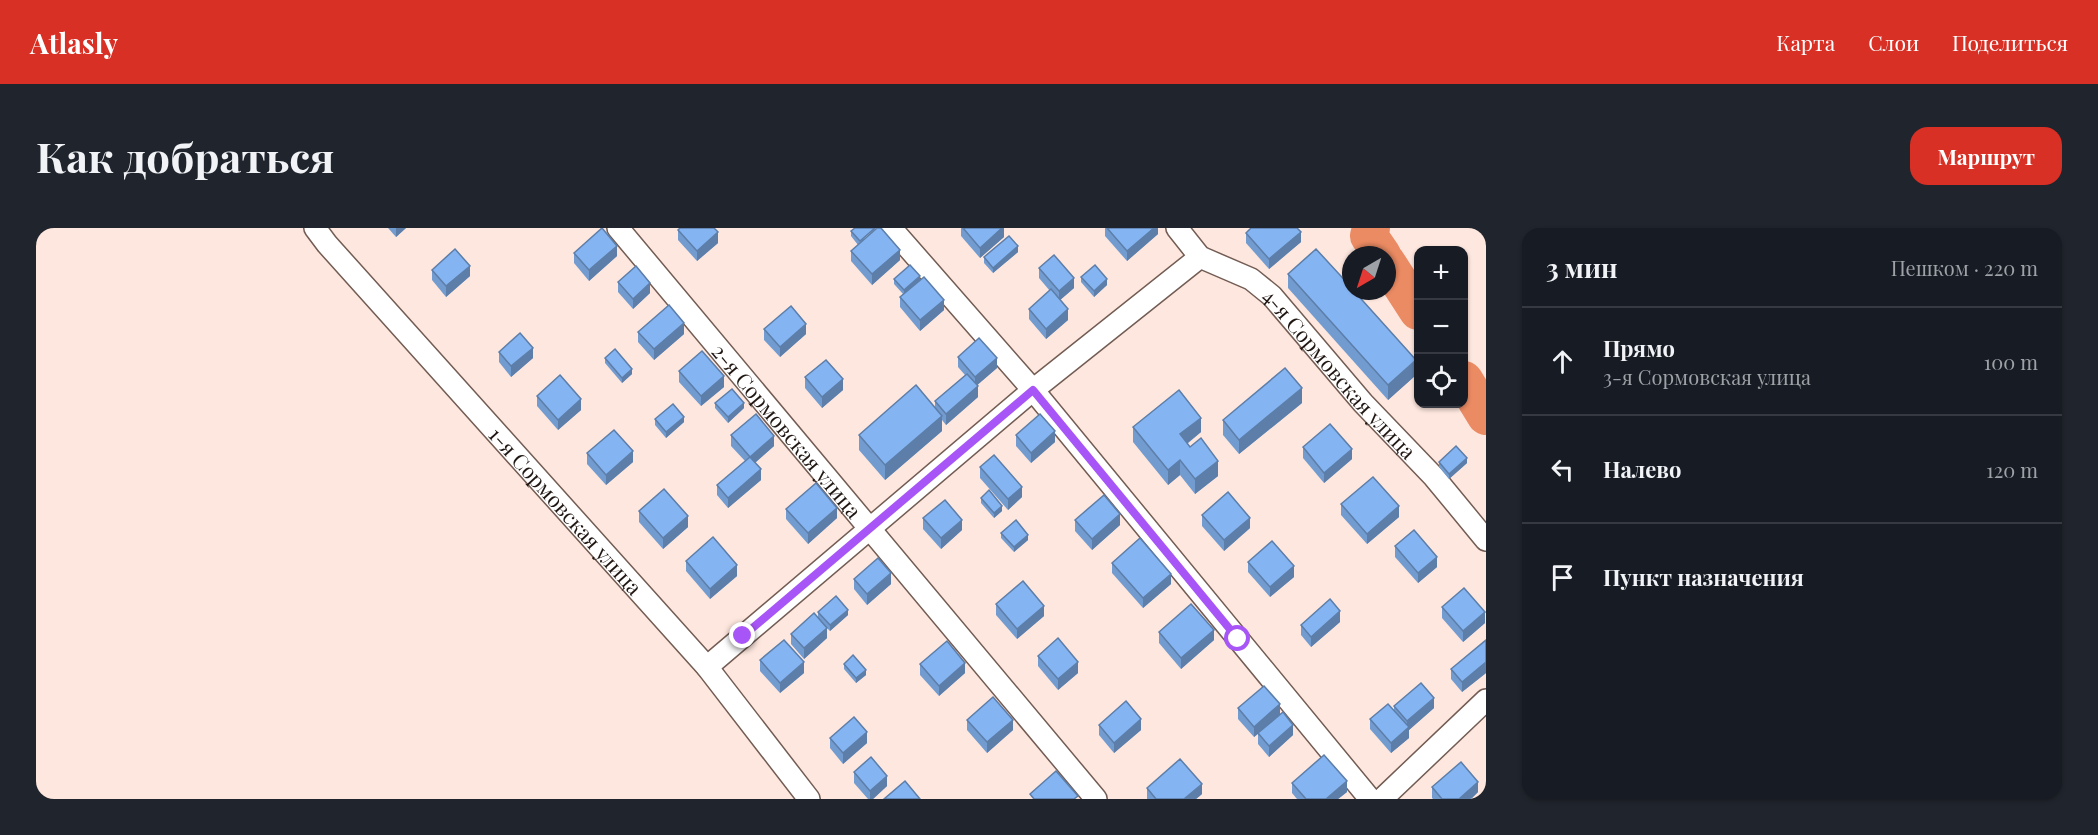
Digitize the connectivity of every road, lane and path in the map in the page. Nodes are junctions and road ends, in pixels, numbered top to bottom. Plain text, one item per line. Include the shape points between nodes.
1 (315, 228) edge
2 (618, 228) edge
3 (891, 228) edge
4 (1177, 228) edge
5 (1200, 257) junction
6 (1033, 390) junction
7 (869, 529) junction
8 (1486, 540) edge
9 (707, 667) junction
10 (1486, 700) edge
11 (809, 799) edge
12 (1096, 799) edge
13 (1370, 799) edge
14 (1382, 799) edge

1 - 9 street, 1-я Сормовская улица
2 - 7 street, 2-я Сормовская улица
3 - 6 street
4 - 5 street, 4-я Сормовская улица
5 - 6 street
5 - 8 street, 4-я Сормовская улица via 1251,279 1272,296
6 - 7 street
6 - 13 street
7 - 9 street
7 - 12 street, 2-я Сормовская улица
9 - 11 street, 1-я Сормовская улица
10 - 14 street

